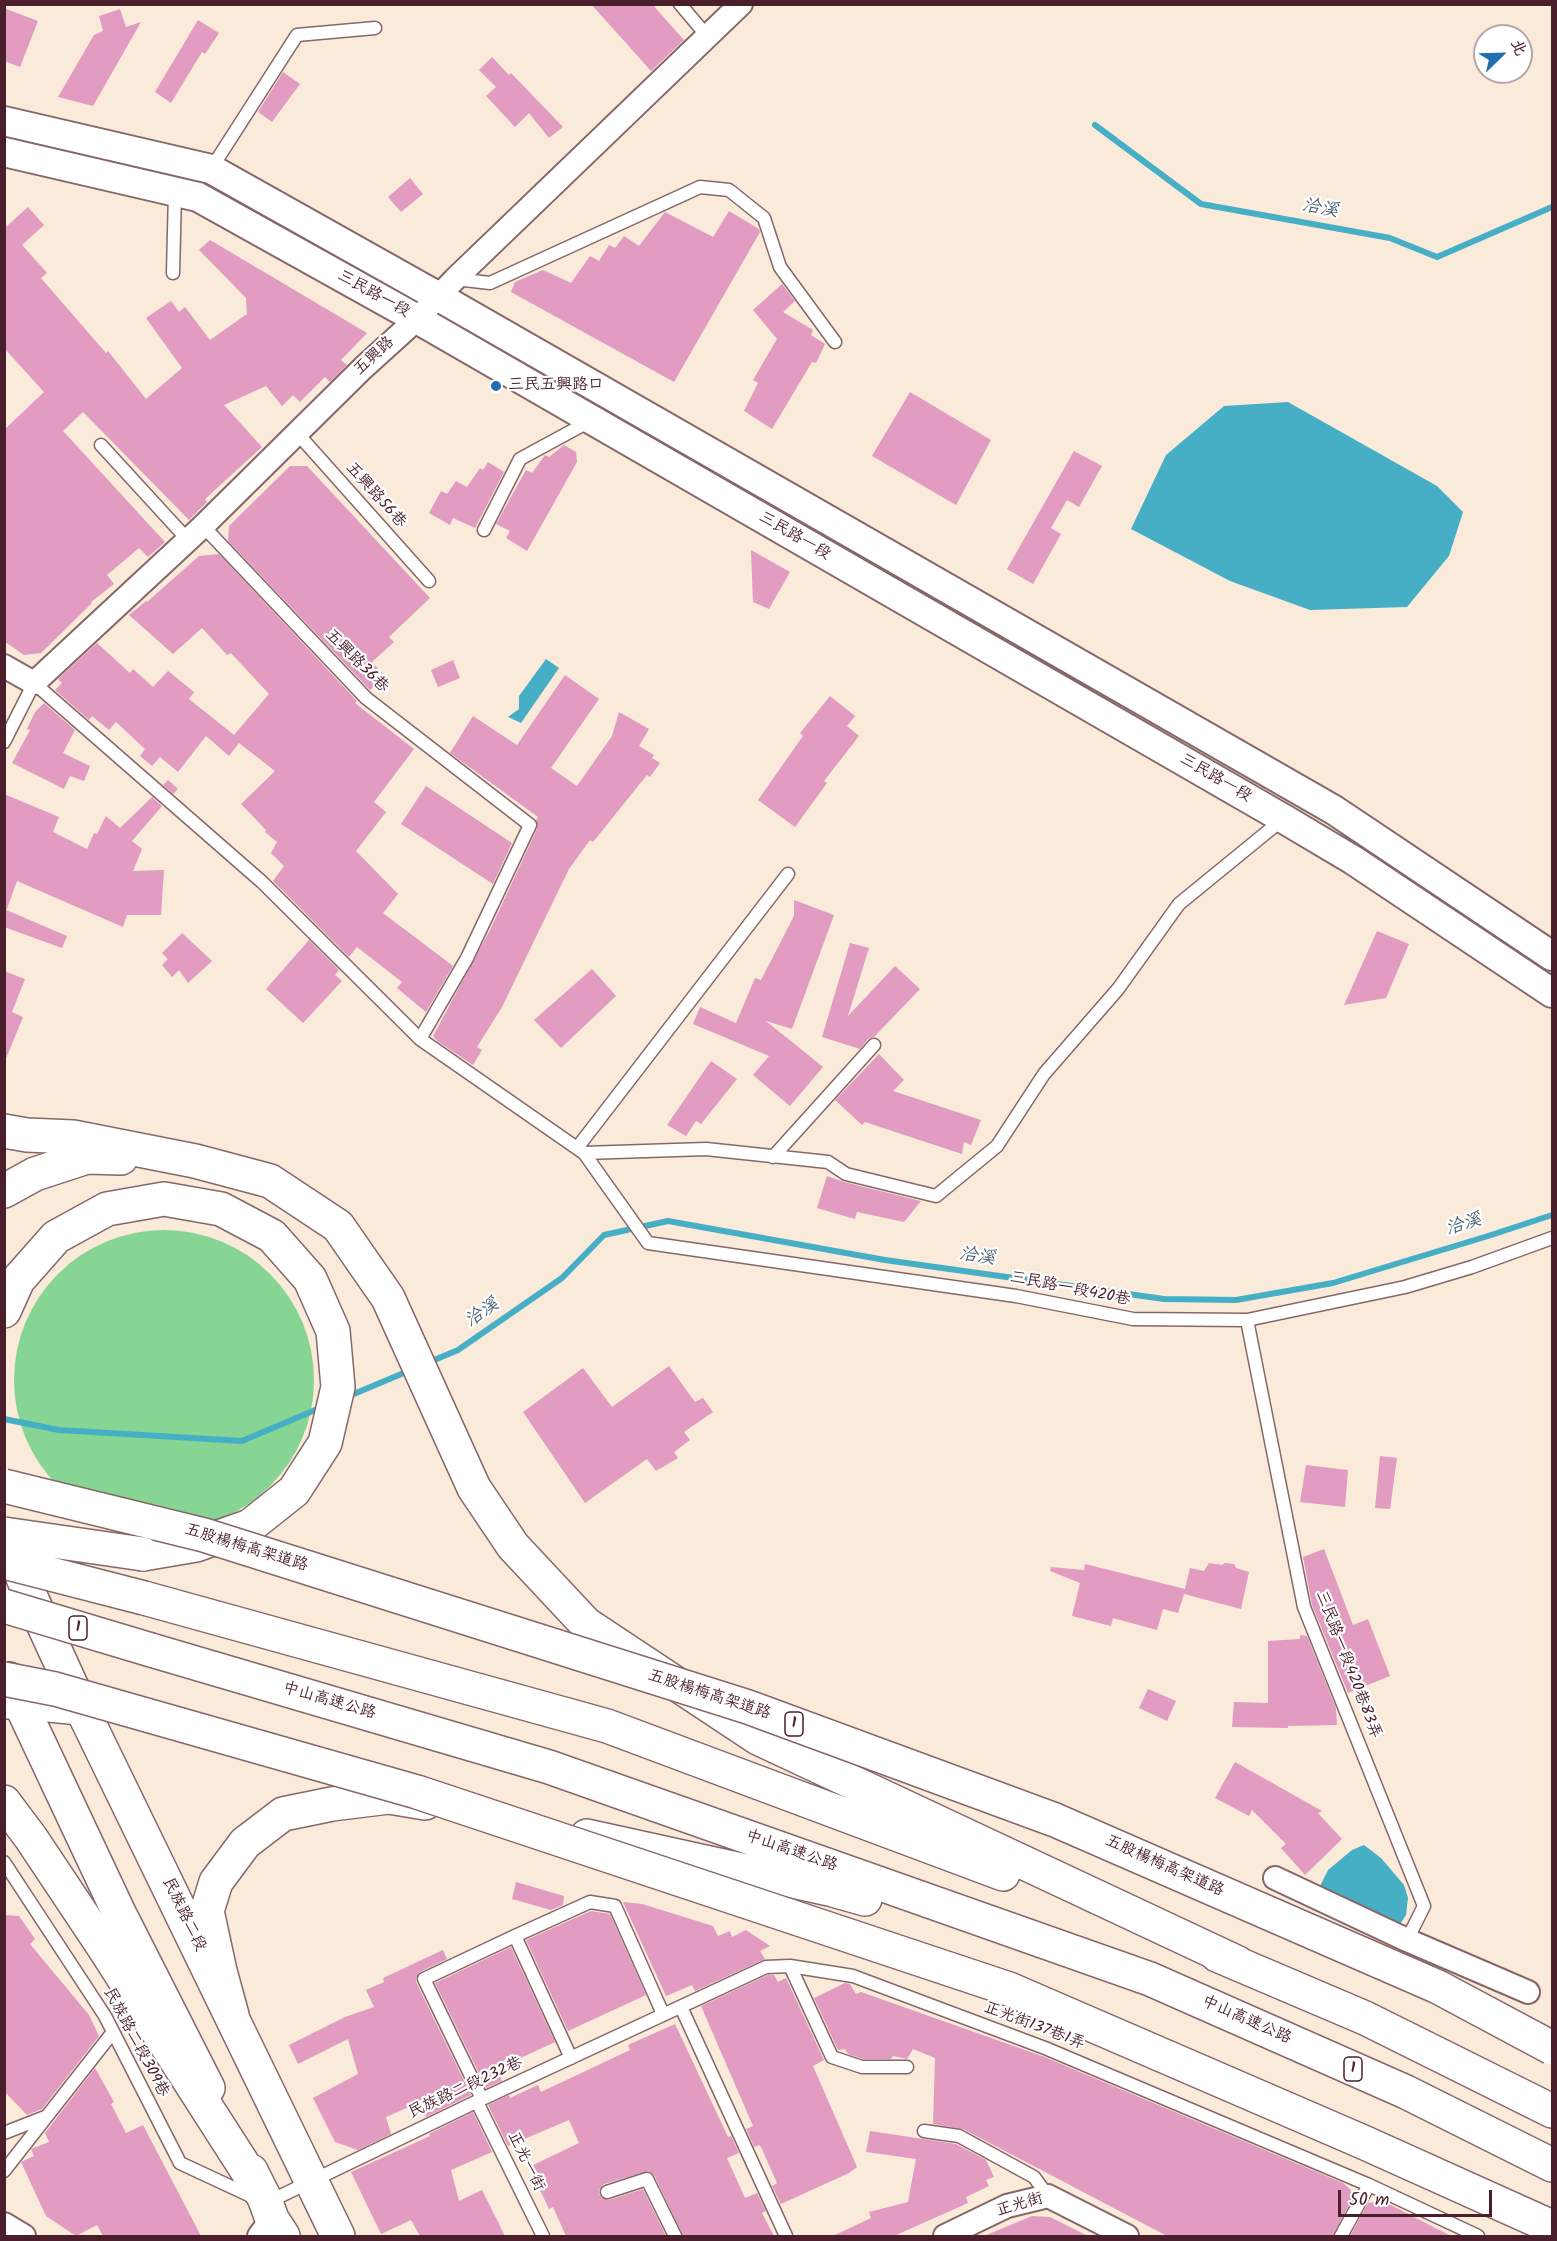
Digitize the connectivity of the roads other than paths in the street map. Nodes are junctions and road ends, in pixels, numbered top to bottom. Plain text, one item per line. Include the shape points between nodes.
1 (681, 4) edge
2 (741, 4) edge
3 (375, 28) dead end
4 (707, 36) junction
5 (4, 121) edge
6 (4, 152) edge
7 (211, 169) junction
8 (175, 191) junction
9 (173, 273) dead end
10 (447, 288) junction
11 (417, 319) junction
12 (835, 342) dead end
13 (591, 420) junction
14 (297, 433) junction
15 (101, 445) dead end
16 (484, 531) dead end
17 (196, 533) junction
18 (429, 581) dead end
19 (4, 666) edge
20 (34, 683) junction
21 (4, 742) edge
22 (1284, 819) junction
23 (788, 874) dead end
24 (1552, 956) edge
25 (1552, 993) edge
26 (420, 1039) junction
27 (874, 1045) dead end
28 (4, 1131) edge
29 (581, 1151) junction
30 (772, 1157) junction
31 (195, 1161) junction
32 (4, 1191) edge
33 (1552, 1238) edge
34 (4, 1311) edge
35 (1247, 1320) junction
36 (4, 1486) edge
37 (4, 1529) edge
38 (4, 1534) edge
39 (4, 1562) edge
40 (17, 1600) edge
41 (4, 1669) edge
42 (9, 1694) edge
43 (81, 1707) junction
44 (4, 1802) edge
45 (448, 1806) junction
46 (4, 1862) edge
47 (1275, 1878) dead end
48 (515, 1936) junction
49 (1407, 1940) junction
50 (1238, 1963) junction
51 (790, 1966) junction
52 (1150, 1978) junction
53 (1527, 1992) dead end
54 (681, 2007) junction
55 (663, 2014) junction
56 (232, 2015) junction
57 (113, 2032) junction
58 (1552, 2048) edge
59 (571, 2058) junction
60 (907, 2067) dead end
61 (479, 2100) junction
62 (1552, 2111) edge
63 (47, 2117) junction
64 (924, 2131) dead end
65 (4, 2133) edge
66 (1552, 2165) edge
67 (4, 2171) edge
68 (311, 2182) junction
69 (1369, 2185) junction
70 (607, 2192) dead end
71 (1048, 2196) junction
72 (269, 2218) edge
73 (4, 2224) edge
74 (1552, 2227) edge
75 (24, 2236) edge
76 (338, 2236) edge
77 (543, 2236) edge
78 (675, 2236) edge
79 (786, 2236) edge
80 (945, 2236) edge
81 (1127, 2236) edge
82 (1341, 2236) edge
83 (1478, 2236) edge

1 - 4 lane
2 - 4 street, 五興路
3 - 7 lane via 297,35
4 - 10 street, 五興路
5 - 7 street, 三民路一段
6 - 8 street, 三民路一段
7 - 10 street, 三民路一段
8 - 9 lane
8 - 11 street, 三民路一段 via 198,196
10 - 11 street, 五興路
10 - 12 lane via 490,283 700,187 729,190 764,218 780,267
10 - 24 street, 三民路一段 via 1334,810
11 - 13 street, 三民路一段
11 - 14 street, 五興路
13 - 16 lane via 520,459
13 - 22 street, 三民路一段
14 - 17 street, 五興路
14 - 18 lane, 五興路56巷
15 - 17 lane, 五興路36巷
17 - 20 street, 五興路
17 - 26 lane, 五興路36巷 via 366,698 530,825 466,958
19 - 20 street
20 - 21 lane
20 - 26 lane, 三民路一段420巷 via 262,882
22 - 25 street, 三民路一段 via 1353,860
22 - 30 lane via 1179,904 1118,989 1044,1074 998,1146 936,1196 846,1174 828,1162
23 - 29 lane
26 - 29 lane, 三民路一段420巷
27 - 30 lane
28 - 31 main road via 73,1137
29 - 30 lane via 706,1149
29 - 35 lane, 三民路一段420巷 via 648,1243 1016,1296 1133,1319
31 - 32 main road via 87,1157 35,1174
31 - 50 main road via 270,1181 338,1226 388,1298 474,1488 513,1546 586,1624 758,1738
33 - 35 lane, 三民路一段420巷 via 1405,1287
34 - 38 main road, bridge via 18,1280 56,1237 107,1209 164,1199 221,1209 272,1236 310,1279 333,1331 338,1388 325,1443 294,1491 250,1526 196,1545 143,1554
35 - 49 lane, 三民路一段420巷83弄 via 1304,1607 1424,1906
36 - 58 main road, 五股楊梅高架道路 / 1, bridge via 204,1535 770,1715 1055,1820 1438,1986
37 - 40 main road, 民族路二段
39 - 50 main road, bridge via 607,1726
40 - 43 main road, 民族路二段
40 - 52 main road, 中山高速公路 / 1, bridge via 151,1650 549,1767
41 - 42 main road
42 - 43 main road
42 - 72 main road
42 - 74 main road, bridge via 56,1689 417,1792 1009,1989
43 - 45 main road
43 - 56 main road, 民族路二段
44 - 72 main road via 103,1946
45 - 52 main road via 834,1890
45 - 56 main road via 389,1797 332,1804 283,1814 245,1843 216,1882 207,1911
46 - 57 lane, 民族路二段309巷
47 - 49 street
48 - 55 lane via 590,1902 615,1906
48 - 59 lane
48 - 61 lane, 正光一街 via 424,1979
49 - 53 street
50 - 62 main road via 1365,2018
51 - 54 lane, 正光街137巷1弄 via 766,1967
51 - 60 lane via 832,2057 862,2067
51 - 69 lane, 正光街137巷1弄 via 853,1976 1034,2043
52 - 66 main road, 中山高速公路 / 1 via 1406,2092
54 - 55 lane, 民族路二段232巷
54 - 79 lane
55 - 59 lane, 民族路二段232巷
56 - 68 main road, 民族路二段
57 - 63 lane
57 - 72 lane, 民族路二段309巷 via 180,2163
59 - 61 lane, 民族路二段232巷
61 - 68 lane, 民族路二段232巷
61 - 77 lane, 正光一街
63 - 65 lane
63 - 67 lane
64 - 71 lane via 959,2136 1034,2177
68 - 72 lane, 民族路二段232巷
68 - 76 main road, 民族路二段
69 - 82 lane
69 - 83 lane, 正光街137巷1弄
70 - 78 lane via 647,2179
71 - 80 street, 正光街 via 1007,2206
71 - 81 street, 正光街
73 - 75 street

